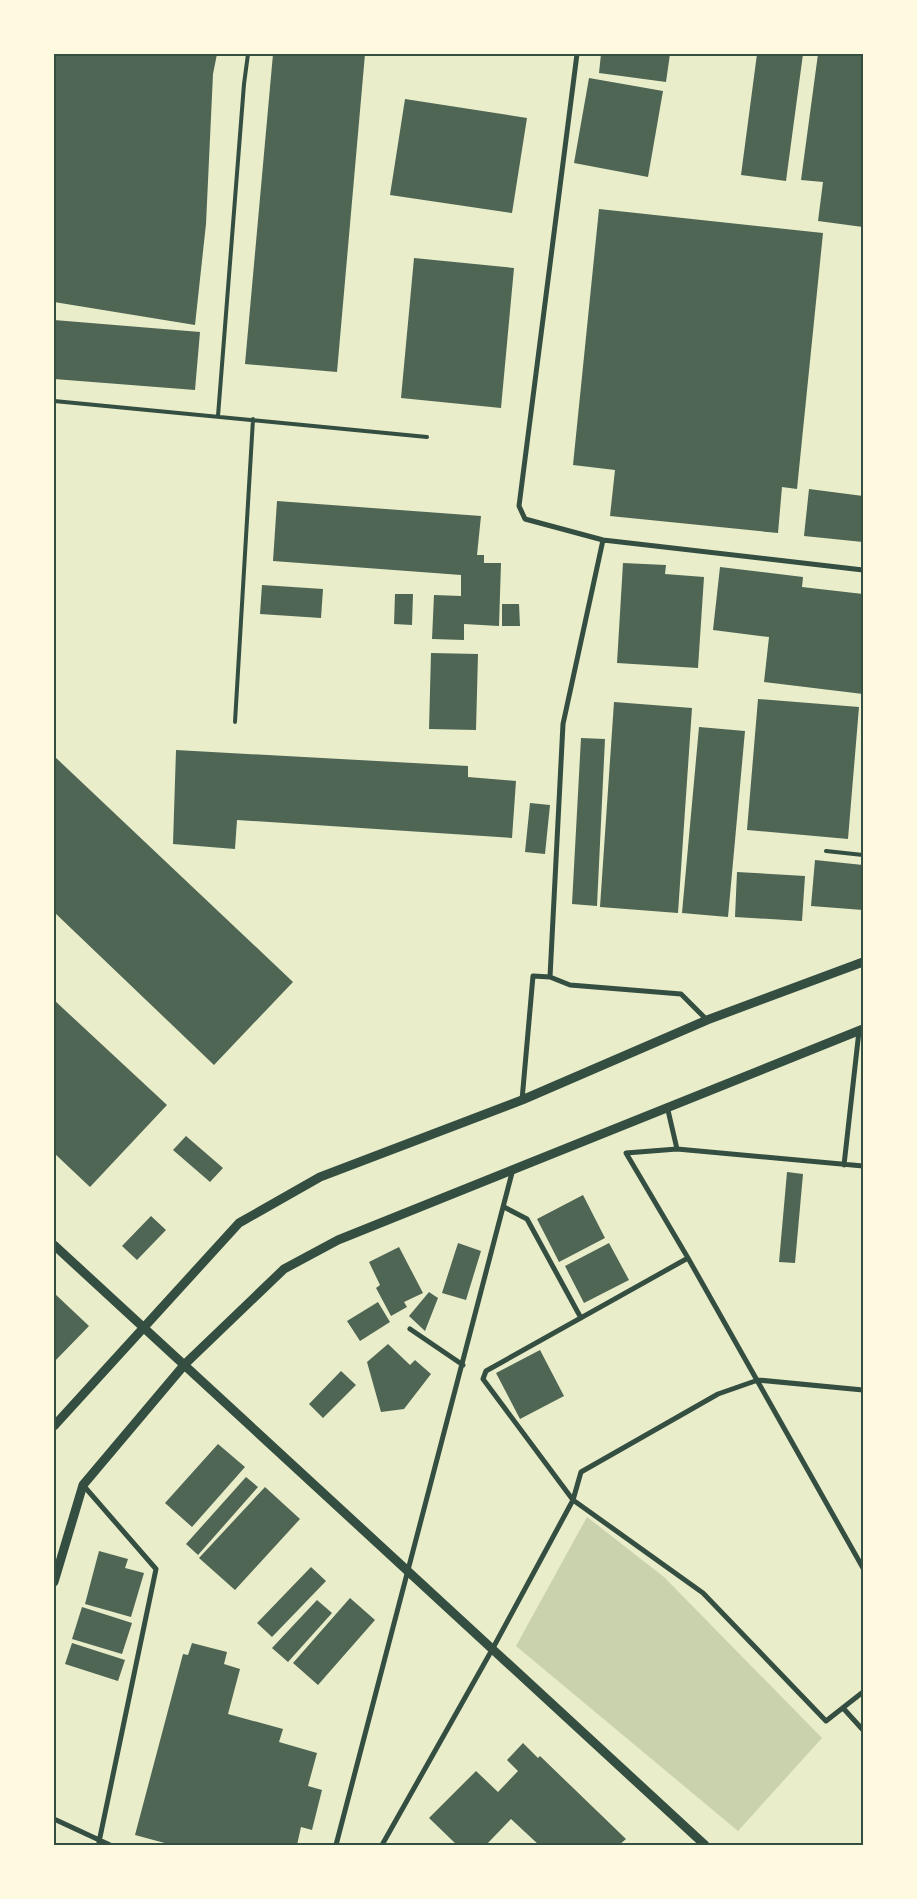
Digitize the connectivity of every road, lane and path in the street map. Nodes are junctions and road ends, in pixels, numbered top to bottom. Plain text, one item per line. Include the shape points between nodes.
1 (248, 54) edge
2 (577, 54) edge
3 (54, 401) edge
4 (218, 416) junction
5 (253, 419) junction
6 (427, 437) dead end
7 (603, 540) junction
8 (863, 570) edge
9 (235, 722) dead end
10 (826, 852) dead end
11 (863, 855) edge
12 (863, 962) edge
13 (550, 978) junction
14 (707, 1020) junction
15 (861, 1030) edge
16 (522, 1100) junction
17 (667, 1106) junction
18 (677, 1149) junction
19 (844, 1164) junction
20 (863, 1166) edge
21 (513, 1168) junction
22 (504, 1207) junction
23 (54, 1244) edge
24 (688, 1258) junction
25 (581, 1318) junction
26 (142, 1328) junction
27 (410, 1329) dead end
28 (185, 1364) junction
29 (463, 1365) junction
30 (758, 1380) junction
31 (863, 1390) edge
32 (54, 1426) edge
33 (83, 1485) junction
34 (573, 1500) junction
35 (863, 1568) edge
36 (409, 1572) junction
37 (54, 1582) edge
38 (493, 1648) junction
39 (863, 1692) edge
40 (843, 1708) junction
41 (863, 1730) edge
42 (54, 1819) edge
43 (99, 1842) junction
44 (110, 1845) edge
45 (336, 1845) edge
46 (382, 1845) edge
47 (705, 1845) edge

1 - 4 lane
2 - 7 street via 519,506 525,520
3 - 4 lane
4 - 5 lane
5 - 6 lane
5 - 9 lane
7 - 8 street
7 - 13 street via 563,724
10 - 11 lane
12 - 14 street
13 - 14 street via 570,984 681,994
13 - 16 street via 533,976
14 - 16 street
15 - 17 street
15 - 19 street
16 - 26 street via 320,1177 239,1223
17 - 18 street
17 - 21 street
18 - 19 street
18 - 24 street via 626,1153
19 - 20 street
21 - 22 street
21 - 28 street via 338,1240 284,1269
22 - 25 street via 527,1219
22 - 29 street
23 - 26 street
24 - 25 street
24 - 30 street
25 - 34 street via 486,1371 483,1379
26 - 28 street
26 - 32 street
27 - 29 street
28 - 33 street
28 - 36 street
29 - 36 street
30 - 31 street
30 - 34 street via 718,1394 581,1472
30 - 35 street
33 - 37 street
33 - 43 street via 156,1569
34 - 38 street
34 - 40 street via 703,1593 826,1721
36 - 38 street
36 - 45 street
38 - 46 street
38 - 47 street
39 - 40 street
40 - 41 street
42 - 43 street
43 - 44 street

